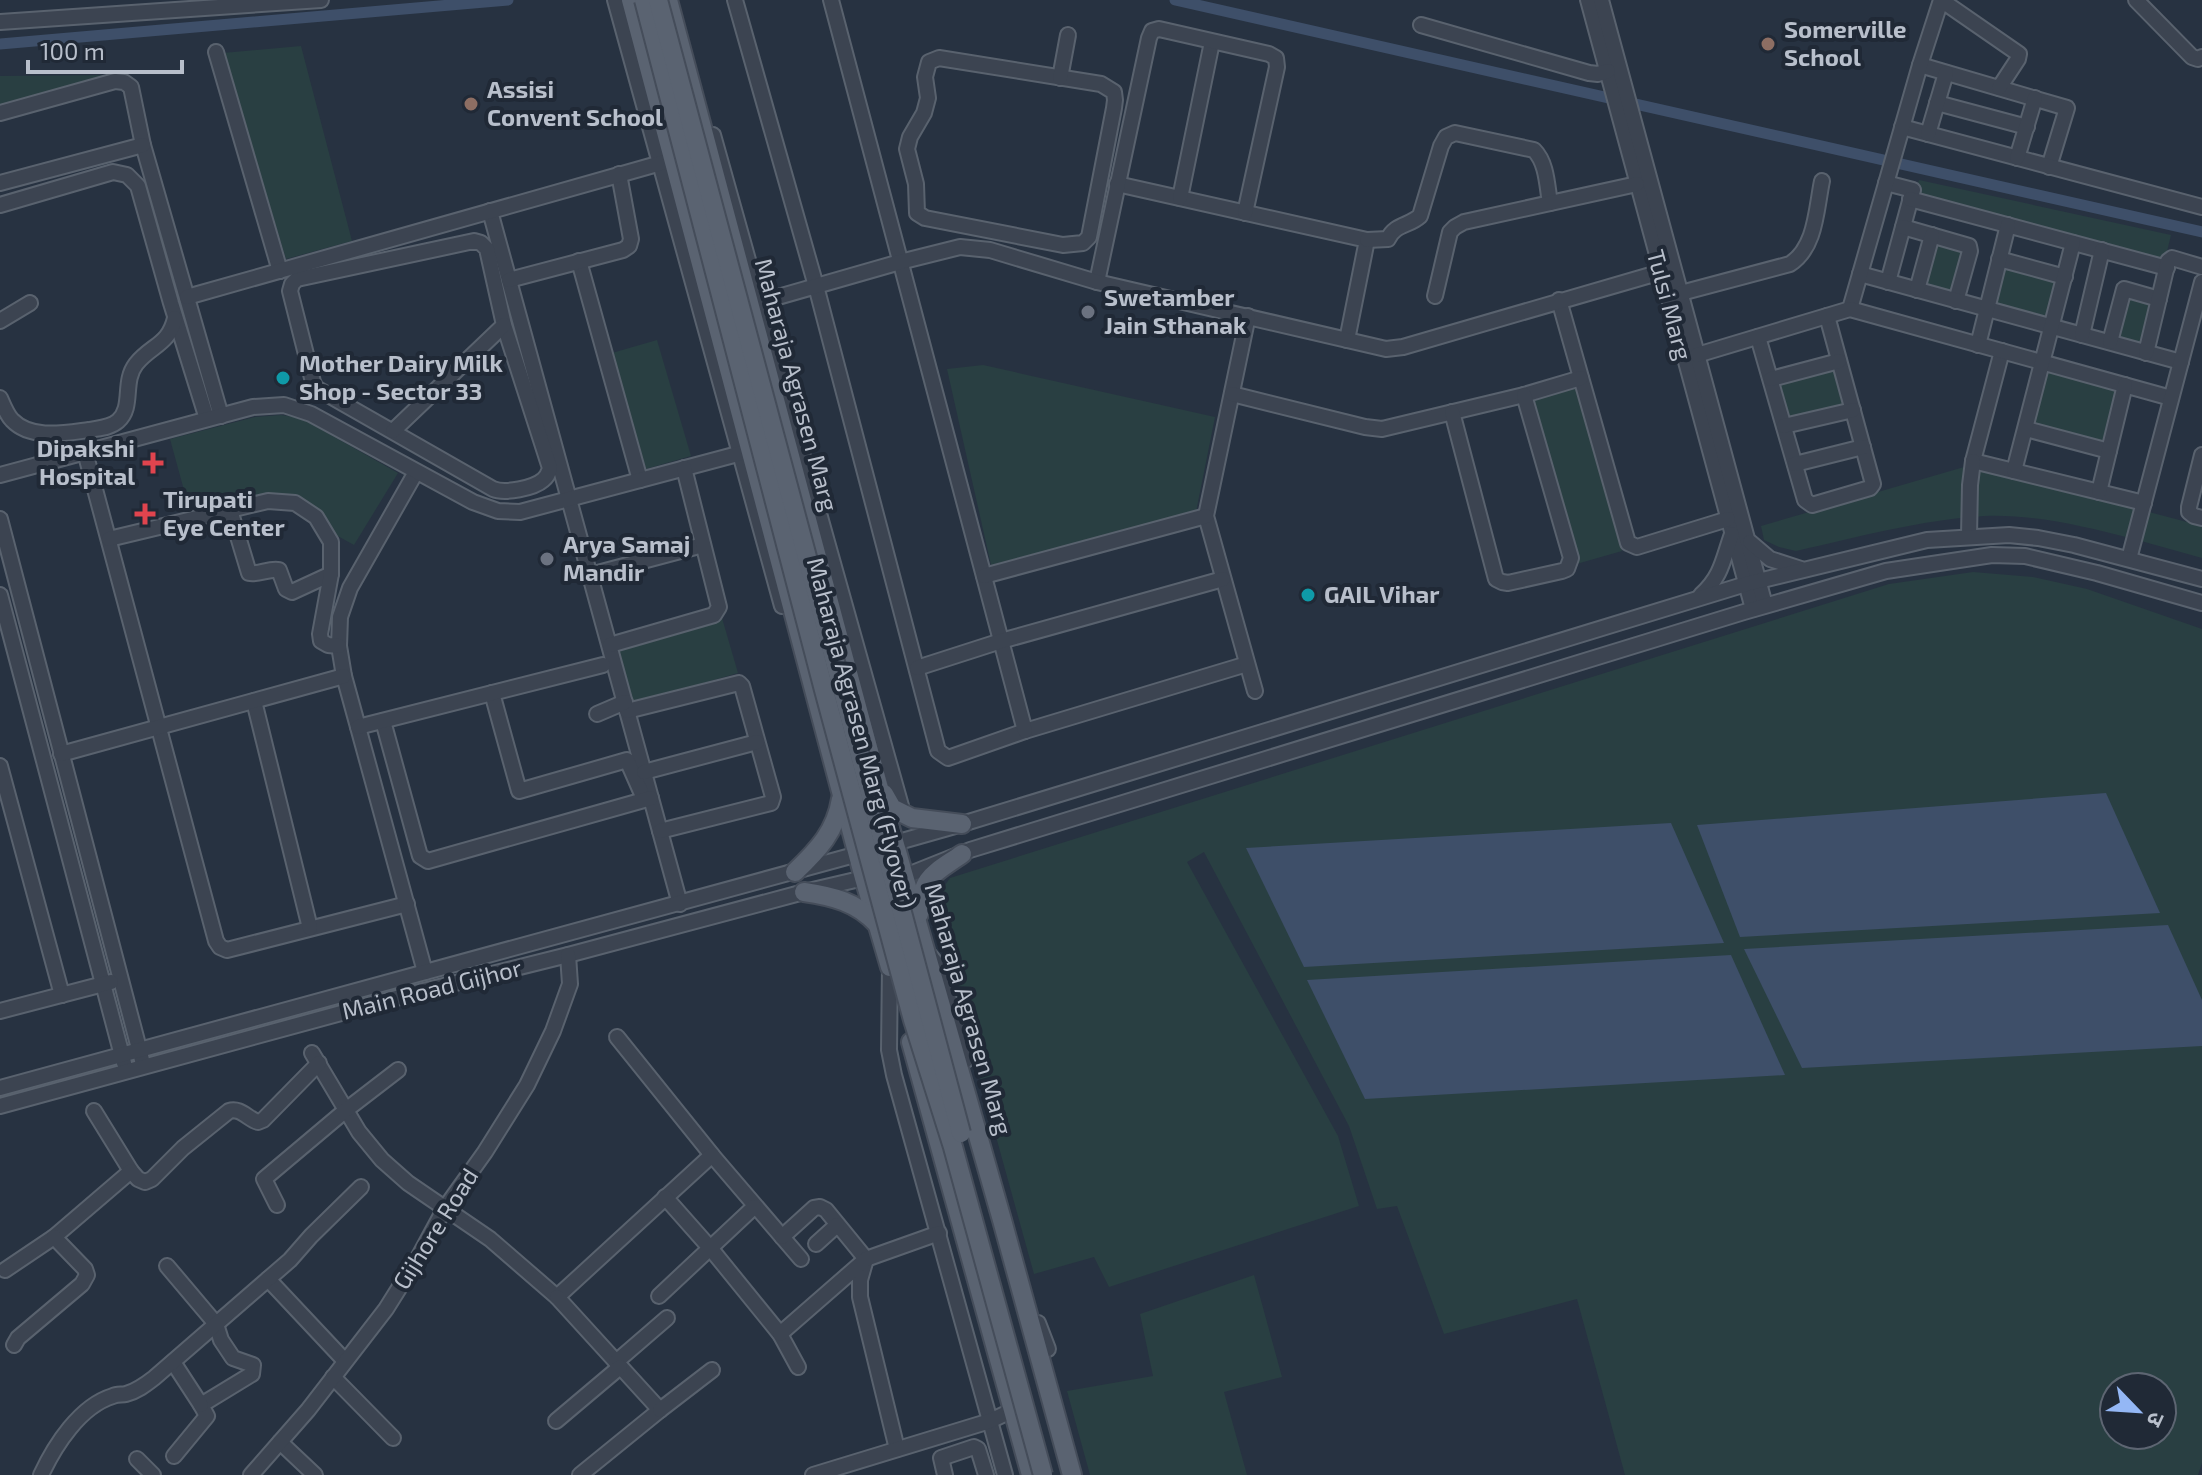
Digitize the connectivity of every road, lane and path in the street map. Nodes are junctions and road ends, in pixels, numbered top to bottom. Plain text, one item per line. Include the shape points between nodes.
1 (321, 0) edge
2 (615, 0) edge
3 (631, 0) edge
4 (644, 0) edge
5 (735, 0) edge
6 (831, 0) edge
7 (1588, 0) edge
8 (1601, 0) edge
9 (2136, 0) edge
10 (665, 1) edge
11 (273, 2) edge
12 (0, 22) edge
13 (1421, 25) dead end
14 (1068, 35) dead end
15 (1212, 42) junction
16 (216, 52) dead end
17 (2202, 57) edge
18 (1920, 65) junction
19 (1946, 73) junction
20 (1613, 76) junction
21 (1060, 78) junction
22 (1999, 88) junction
23 (2035, 98) junction
24 (1937, 103) junction
25 (0, 113) edge
26 (1626, 120) junction
27 (1902, 127) junction
28 (2027, 127) junction
29 (1928, 134) junction
30 (143, 145) junction
31 (2017, 158) junction
32 (667, 161) junction
33 (2049, 167) junction
34 (619, 174) junction
35 (1888, 177) junction
36 (1822, 181) dead end
37 (0, 183) edge
38 (1117, 184) junction
39 (1637, 184) junction
40 (1180, 198) junction
41 (1910, 199) junction
42 (1550, 203) junction
43 (0, 205) edge
44 (2202, 207) edge
45 (490, 211) junction
46 (1245, 213) junction
47 (728, 223) junction
48 (2008, 225) junction
49 (1903, 227) junction
50 (992, 231) junction
51 (693, 233) junction
52 (1932, 235) junction
53 (1367, 240) junction
54 (2073, 243) junction
55 (989, 250) junction
56 (2102, 250) junction
57 (1999, 259) junction
58 (579, 261) junction
59 (900, 262) junction
60 (2202, 267) edge
61 (2167, 268) junction
62 (280, 271) junction
63 (1661, 272) junction
64 (1860, 274) junction
65 (2065, 277) junction
66 (509, 280) junction
67 (2095, 281) junction
68 (1097, 282) junction
69 (1888, 282) junction
70 (2202, 284) edge
71 (816, 286) junction
72 (2124, 289) junction
73 (1917, 290) junction
74 (1681, 293) junction
75 (1435, 296) dead end
76 (187, 297) junction
77 (2159, 299) junction
78 (1559, 300) junction
79 (1956, 301) junction
80 (30, 303) dead end
81 (755, 304) junction
82 (1850, 309) junction
83 (1987, 309) junction
84 (1248, 316) junction
85 (1827, 316) junction
86 (175, 318) junction
87 (2197, 320) edge
88 (0, 321) edge
89 (504, 325) junction
90 (2053, 327) junction
91 (2082, 335) junction
92 (1758, 337) junction
93 (1347, 340) junction
94 (2110, 342) junction
95 (1978, 345) junction
96 (2002, 351) junction
97 (2146, 353) junction
98 (1697, 355) junction
99 (1839, 361) junction
100 (2181, 362) junction
101 (2043, 363) junction
102 (1581, 378) junction
103 (1771, 379) junction
104 (2125, 385) junction
105 (1232, 394) junction
106 (1524, 395) junction
107 (0, 398) edge
108 (2171, 398) junction
109 (1853, 410) junction
110 (360, 412) junction
111 (1452, 412) junction
112 (214, 418) junction
113 (1784, 426) junction
114 (2026, 429) junction
115 (393, 431) junction
116 (348, 435) junction
117 (1863, 447) junction
118 (2109, 451) junction
119 (85, 452) junction
120 (746, 452) junction
121 (2202, 457) edge
122 (1973, 461) junction
123 (1795, 464) junction
124 (684, 468) junction
125 (2014, 471) junction
126 (416, 472) junction
127 (0, 475) edge
128 (640, 480) junction
129 (2099, 492) junction
130 (570, 498) junction
131 (2144, 503) junction
132 (230, 510) junction
133 (1206, 516) junction
134 (2202, 518) edge
135 (0, 519) edge
136 (1728, 519) junction
137 (1732, 534) junction
138 (1969, 536) junction
139 (109, 539) junction
140 (1747, 539) junction
141 (703, 545) junction
142 (2129, 559) junction
143 (1804, 570) junction
144 (331, 574) junction
145 (590, 575) junction
146 (984, 576) junction
147 (1223, 579) junction
148 (2202, 579) edge
149 (1752, 583) junction
150 (826, 591) junction
151 (1694, 600) junction
152 (792, 602) junction
153 (1, 603) edge
154 (22, 603) junction
155 (2202, 603) edge
156 (1759, 607) junction
157 (1001, 641) junction
158 (610, 645) junction
159 (339, 646) junction
160 (1247, 664) junction
161 (603, 665) dead end
162 (917, 668) junction
163 (344, 676) junction
164 (1255, 691) dead end
165 (492, 693) junction
166 (254, 701) junction
167 (626, 706) junction
168 (597, 714) dead end
169 (383, 721) junction
170 (158, 727) junction
171 (358, 727) junction
172 (1025, 731) junction
173 (757, 742) junction
174 (61, 754) junction
175 (0, 766) edge
176 (644, 772) junction
177 (878, 785) junction
178 (842, 793) junction
179 (648, 799) junction
180 (5, 804) edge
181 (903, 813) junction
182 (839, 815) junction
183 (962, 824) junction
184 (660, 831) junction
185 (895, 843) junction
186 (858, 854) junction
187 (962, 854) junction
188 (795, 872) junction
189 (905, 876) junction
190 (864, 878) junction
191 (804, 892) junction
192 (407, 904) junction
193 (680, 904) junction
194 (877, 924) junction
195 (918, 925) junction
196 (310, 928) junction
197 (925, 950) junction
198 (568, 955) junction
199 (890, 966) junction
200 (425, 972) junction
201 (120, 981) junction
202 (104, 983) junction
203 (62, 995) junction
204 (0, 1011) edge
205 (617, 1037) dead end
206 (139, 1051) junction
207 (122, 1055) junction
208 (144, 1067) junction
209 (398, 1070) dead end
210 (126, 1071) junction
211 (0, 1088) edge
212 (0, 1106) edge
213 (346, 1110) junction
214 (94, 1111) dead end
215 (712, 1155) junction
216 (131, 1171) junction
217 (361, 1187) dead end
218 (665, 1197) junction
219 (277, 1205) dead end
220 (754, 1207) junction
221 (445, 1208) junction
222 (1002, 1220) junction
223 (837, 1225) junction
224 (964, 1229) junction
225 (939, 1233) junction
226 (54, 1237) junction
227 (782, 1237) junction
228 (816, 1244) dead end
229 (711, 1249) junction
230 (801, 1259) dead end
231 (866, 1259) junction
232 (167, 1266) dead end
233 (5, 1270) dead end
234 (268, 1279) junction
235 (659, 1296) dead end
236 (557, 1297) junction
237 (667, 1318) dead end
238 (216, 1324) junction
239 (780, 1334) junction
240 (14, 1345) dead end
241 (1048, 1349) dead end
242 (345, 1361) junction
243 (173, 1362) junction
244 (618, 1364) junction
245 (798, 1367) dead end
246 (712, 1370) dead end
247 (1052, 1376) dead end
248 (333, 1377) junction
249 (201, 1405) junction
250 (660, 1410) junction
251 (1013, 1410) junction
252 (556, 1421) dead end
253 (990, 1421) junction
254 (393, 1438) dead end
255 (280, 1442) junction
256 (897, 1449) junction
257 (174, 1456) dead end
258 (137, 1459) dead end
259 (41, 1475) edge
260 (153, 1475) edge
261 (251, 1475) edge
262 (315, 1475) edge
263 (580, 1475) edge
264 (813, 1475) edge
265 (945, 1475) edge
266 (986, 1475) edge
267 (1005, 1475) edge
268 (1031, 1475) edge
269 (1043, 1475) edge
270 (1055, 1475) edge
271 (1072, 1475) edge
272 (1080, 1475) edge

1 - 11 street
2 - 32 street
3 - 32 main road
4 - 269 main road, Maharaja Agrasen Marg (Flyover), bridge via 913,1020
5 - 71 street
6 - 59 street
7 - 20 street, Tulsi Marg
8 - 20 street, Tulsi Marg
9 - 17 street via 2192,57
10 - 47 main road, Maharaja Agrasen Marg
10 - 81 street via 681,20
10 - 270 main road, Maharaja Agrasen Marg (Flyover), bridge
11 - 12 street
13 - 20 street
14 - 21 street
15 - 38 street via 1152,31
15 - 40 street
15 - 46 street via 1276,58
16 - 62 street
18 - 19 street
18 - 22 street via 1941,0 2019,54
18 - 27 street
19 - 22 street
19 - 24 street
20 - 26 street, Tulsi Marg
21 - 50 street via 1101,84 1114,92 1089,237 1063,245
21 - 50 street via 939,58 929,62 928,98 907,149 917,213
22 - 23 street
23 - 28 street
23 - 33 street via 2067,108
24 - 28 street
24 - 29 street
25 - 30 street via 124,82 131,87
26 - 39 street, Tulsi Marg
26 - 74 street, Tulsi Marg
27 - 29 street
27 - 35 street
28 - 31 street
29 - 31 street
30 - 37 street
30 - 76 street
31 - 33 street
32 - 34 street
32 - 51 main road
32 - 120 street
33 - 44 street
34 - 45 street
34 - 58 street via 629,246
35 - 41 street via 1913,190
35 - 64 street
36 - 74 street via 1810,238 1800,257
38 - 40 street
38 - 68 street
39 - 42 street
39 - 63 street, Tulsi Marg
40 - 46 street
41 - 48 street
41 - 49 street
42 - 53 street via 1543,163 1534,150 1455,133 1441,146 1420,216 1398,226 1388,239
42 - 75 street via 1455,227
43 - 86 street via 113,172 127,175 138,186
45 - 62 street
45 - 66 street
46 - 53 street
47 - 51 main road
47 - 81 main road, Maharaja Agrasen Marg
48 - 54 street
48 - 57 street
49 - 52 street
49 - 69 street
50 - 55 street
51 - 120 main road
52 - 73 street
52 - 79 street via 1969,246
53 - 93 street
54 - 56 street
54 - 65 street
55 - 59 street via 960,247
55 - 68 street
56 - 61 street
56 - 67 street
57 - 65 street
57 - 83 street
58 - 66 street
58 - 128 street
59 - 71 street
59 - 146 street
60 - 61 street via 2172,258
61 - 77 street
62 - 76 street
63 - 78 street
63 - 136 street, Tulsi Marg
64 - 69 street
64 - 82 street
65 - 90 street
66 - 130 street
67 - 72 street
67 - 91 street
68 - 84 street
69 - 73 street
70 - 87 street
71 - 81 street
71 - 162 street
72 - 77 street
72 - 94 street
73 - 79 street
74 - 98 street, Tulsi Marg
76 - 112 street
77 - 97 street
78 - 93 street via 1403,347 1386,349
78 - 102 street
79 - 83 street
80 - 88 street
81 - 150 main road, Maharaja Agrasen Marg
81 - 181 street
82 - 85 street
82 - 95 street
83 - 90 street
83 - 95 street
84 - 93 street
84 - 105 street
85 - 92 street
85 - 99 street
86 - 107 street via 164,341 130,372 127,406 109,427 58,435 30,431 11,420
86 - 112 street
87 - 100 street
89 - 110 street via 487,249 474,241 297,279 290,291 313,382
89 - 115 street
89 - 115 street via 550,468 541,482 499,491
90 - 91 street
90 - 101 street
91 - 94 street
92 - 98 street
92 - 103 street
94 - 97 street
95 - 96 street
96 - 101 street
96 - 122 street
97 - 100 street
98 - 140 street, Tulsi Marg
99 - 103 street
99 - 109 street
100 - 108 street
101 - 104 street
101 - 114 street
102 - 106 street
102 - 136 street via 1628,543 1637,547
103 - 113 street
104 - 108 street
104 - 118 street
105 - 111 street via 1382,429
105 - 133 street
106 - 111 street
106 - 111 street via 1571,558 1562,571 1508,583 1496,579
108 - 131 street
109 - 113 street
109 - 117 street
110 - 115 street
110 - 116 street
112 - 116 street via 284,405
112 - 119 street
113 - 123 street
114 - 118 street
114 - 125 street
116 - 126 street
117 - 123 street
117 - 123 street via 1870,488 1812,505 1805,500
118 - 129 street
119 - 127 street
119 - 139 street
120 - 124 street
120 - 152 main road
120 - 182 street
121 - 134 street via 2189,512
122 - 125 street
122 - 138 street
124 - 128 street
124 - 141 street
125 - 129 street
126 - 130 street via 498,511 520,512
126 - 159 street via 350,588 340,617
128 - 130 street
129 - 131 street
130 - 145 street
131 - 142 street
132 - 139 street
132 - 144 street via 268,501 295,503 316,517 331,542
132 - 144 street via 249,573 279,570 292,592
133 - 146 street
133 - 147 street
135 - 154 street
136 - 137 street, Tulsi Marg
137 - 149 street, Tulsi Marg
137 - 151 street via 1713,584
138 - 142 street via 2038,538
138 - 143 street via 1927,540
139 - 170 street
140 - 143 street via 1770,559
140 - 149 street, Tulsi Marg
141 - 145 street
141 - 158 street via 718,612
142 - 148 street
143 - 149 street
144 - 159 street via 320,634 321,641
145 - 158 street
146 - 157 street
147 - 157 street
147 - 160 street
149 - 151 street
149 - 156 street, Tulsi Marg
150 - 152 main road
150 - 177 main road, Maharaja Agrasen Marg
151 - 183 street
152 - 178 main road
153 - 154 street
153 - 202 street
154 - 174 street
155 - 156 street via 2025,556 1992,555 1886,571
156 - 187 street
157 - 162 street
157 - 172 street
158 - 167 street
159 - 163 street
160 - 164 street
160 - 172 street
161 - 165 street
162 - 172 street via 941,755 948,758
163 - 166 street
163 - 171 street
165 - 169 street
165 - 179 street via 519,791 627,760
166 - 170 street
166 - 196 street
167 - 168 street
167 - 173 street via 739,683
167 - 176 street
169 - 171 street
169 - 179 street via 420,856 428,861
170 - 174 street
170 - 196 street via 220,947 227,950
171 - 192 street
173 - 176 street
173 - 184 street via 771,803
174 - 201 street
175 - 180 street
176 - 179 street
177 - 181 main road via 892,808
177 - 185 main road, Maharaja Agrasen Marg
178 - 182 main road
178 - 186 main road
179 - 184 street
180 - 203 street
181 - 183 main road
182 - 188 main road via 819,849
183 - 185 street
184 - 193 street
185 - 189 main road, Maharaja Agrasen Marg
186 - 188 street, Main Road Gijhor
186 - 190 main road
187 - 189 street
187 - 195 main road via 923,885
188 - 193 street, Main Road Gijhor
189 - 195 main road, Maharaja Agrasen Marg
190 - 191 street, Main Road Gijhor
190 - 194 main road
191 - 194 main road via 849,903
191 - 198 street, Main Road Gijhor
192 - 196 street
192 - 200 street
193 - 200 street, Main Road Gijhor
194 - 199 main road
195 - 197 main road, Maharaja Agrasen Marg
197 - 222 main road, Maharaja Agrasen Marg
197 - 241 street via 940,968
198 - 208 street, Main Road Gijhor
198 - 221 street, Gijhore Road via 570,984 527,1085
199 - 224 main road
199 - 225 street via 889,1050
200 - 206 street, Main Road Gijhor
201 - 202 street
201 - 206 street
202 - 203 street
202 - 207 street
203 - 204 street
205 - 215 street
206 - 207 street, Main Road Gijhor
206 - 208 street
207 - 210 street
207 - 211 street, Main Road Gijhor
208 - 210 street, Main Road Gijhor
209 - 213 street
210 - 212 street, Main Road Gijhor
213 - 216 street via 316,1058 263,1120 234,1109 152,1179 145,1182
213 - 219 street via 264,1179
213 - 221 street via 382,1160
214 - 216 street
215 - 218 street
215 - 220 street
216 - 226 street
217 - 234 street
218 - 229 street
218 - 236 street
220 - 227 street
220 - 229 street
221 - 236 street
221 - 242 street, Gijhore Road via 386,1309
222 - 224 main road
222 - 271 main road, Maharaja Agrasen Marg
223 - 227 street via 826,1210 814,1208
223 - 228 street
223 - 231 street
224 - 251 main road
225 - 231 street
225 - 253 street
226 - 233 street
226 - 240 street via 87,1275
227 - 230 street
229 - 235 street
229 - 239 street
231 - 239 street
231 - 256 street via 860,1297
232 - 238 street
234 - 238 street
234 - 242 street
236 - 244 street
237 - 244 street
238 - 243 street
238 - 249 street via 233,1358 253,1365 252,1374
239 - 245 street
242 - 248 street, Gijhore Road
243 - 249 street
243 - 259 street via 140,1389 87,1410
244 - 250 street
244 - 252 street
246 - 250 street
247 - 272 street
248 - 254 street
248 - 255 street, Gijhore Road
249 - 257 street via 207,1416
250 - 263 street
251 - 253 street
251 - 268 main road
253 - 256 street
253 - 267 street
255 - 261 street, Gijhore Road
255 - 262 street
256 - 264 street
258 - 260 street
265 - 266 street via 943,1457 974,1447

